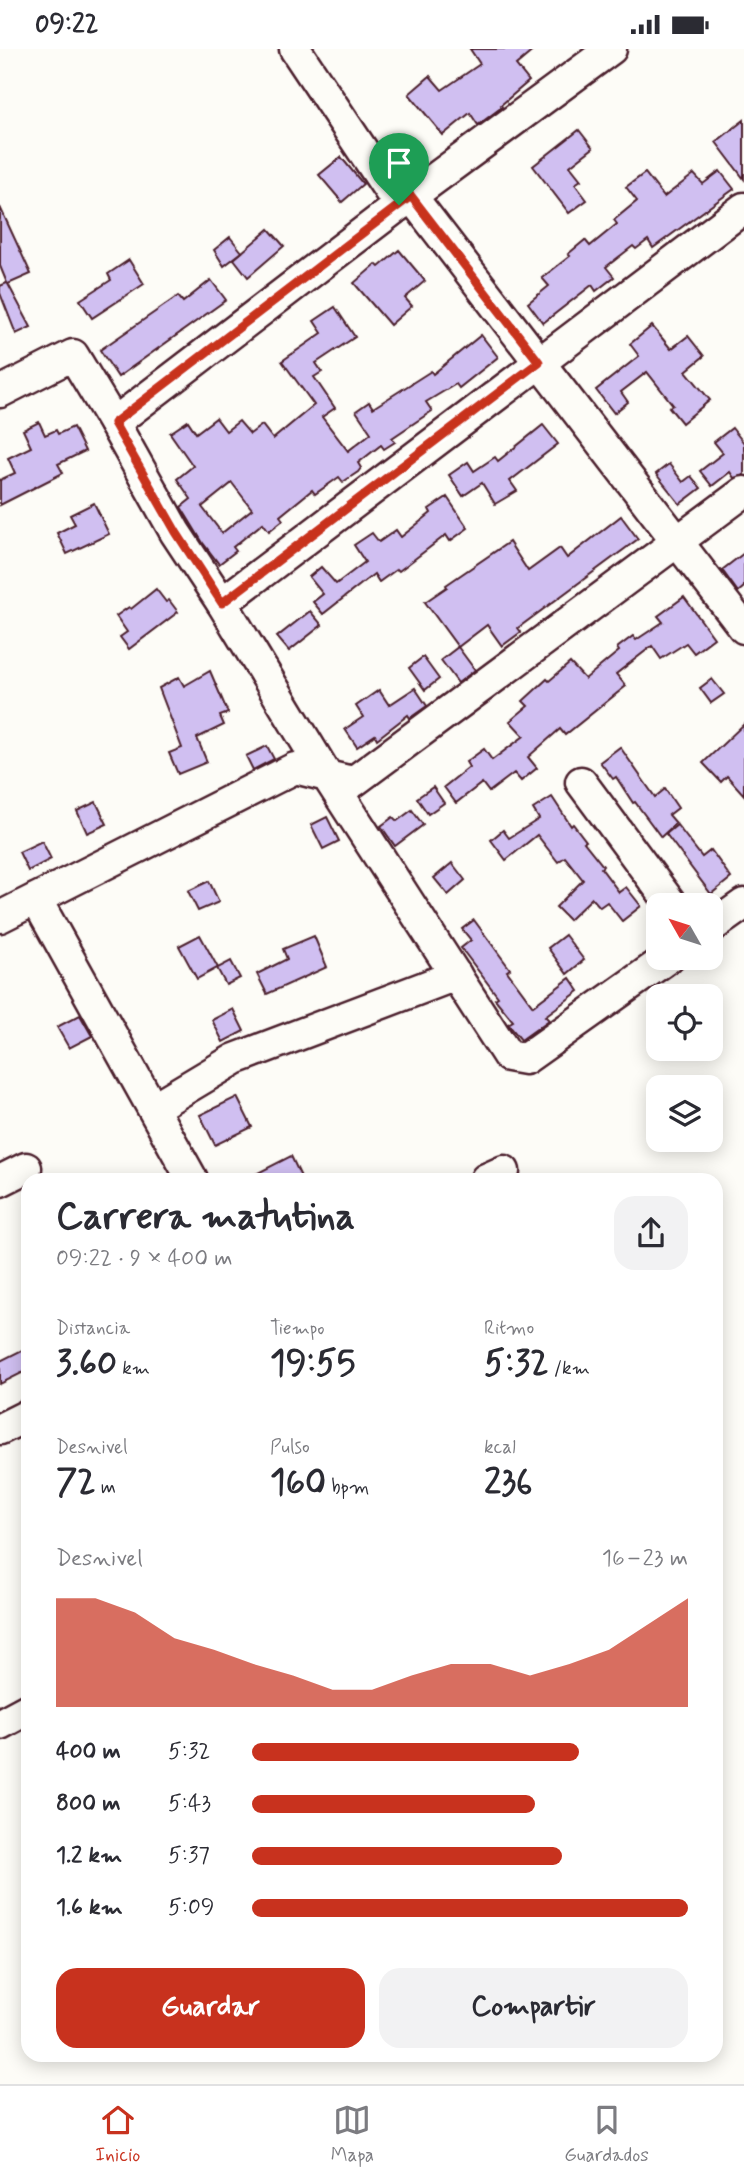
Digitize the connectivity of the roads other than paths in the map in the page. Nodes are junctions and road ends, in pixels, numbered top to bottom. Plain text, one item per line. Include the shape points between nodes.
1 (295, 49) edge
2 (611, 49) edge
3 (405, 200) junction
4 (744, 208) edge
5 (539, 362) junction
6 (0, 393) edge
7 (114, 423) junction
8 (744, 492) edge
9 (678, 542) junction
10 (222, 603) junction
11 (744, 628) edge
12 (327, 776) junction
13 (581, 782) dead end
14 (663, 893) edge
15 (36, 899) junction
16 (744, 904) edge
17 (0, 917) edge
18 (723, 919) edge
19 (651, 970) edge
20 (456, 975) junction
21 (153, 1108) junction
22 (26, 1168) dead end
23 (189, 1173) edge
24 (0, 1181) edge
25 (21, 1418) edge
26 (0, 1429) edge
27 (21, 1713) edge
28 (0, 1724) edge

1 - 3 street
2 - 3 street
3 - 5 street
3 - 7 street
4 - 5 street
5 - 9 street
5 - 10 street
6 - 7 street via 73,355
7 - 10 street
8 - 9 street
9 - 11 street
9 - 12 street via 353,782
10 - 12 street
12 - 15 street via 295,768
12 - 20 street
13 - 14 street
15 - 17 street
15 - 21 street
16 - 18 street
19 - 20 street via 525,1059 508,1056
20 - 21 street via 235,1059
21 - 23 street
22 - 24 street
25 - 26 street
27 - 28 street

